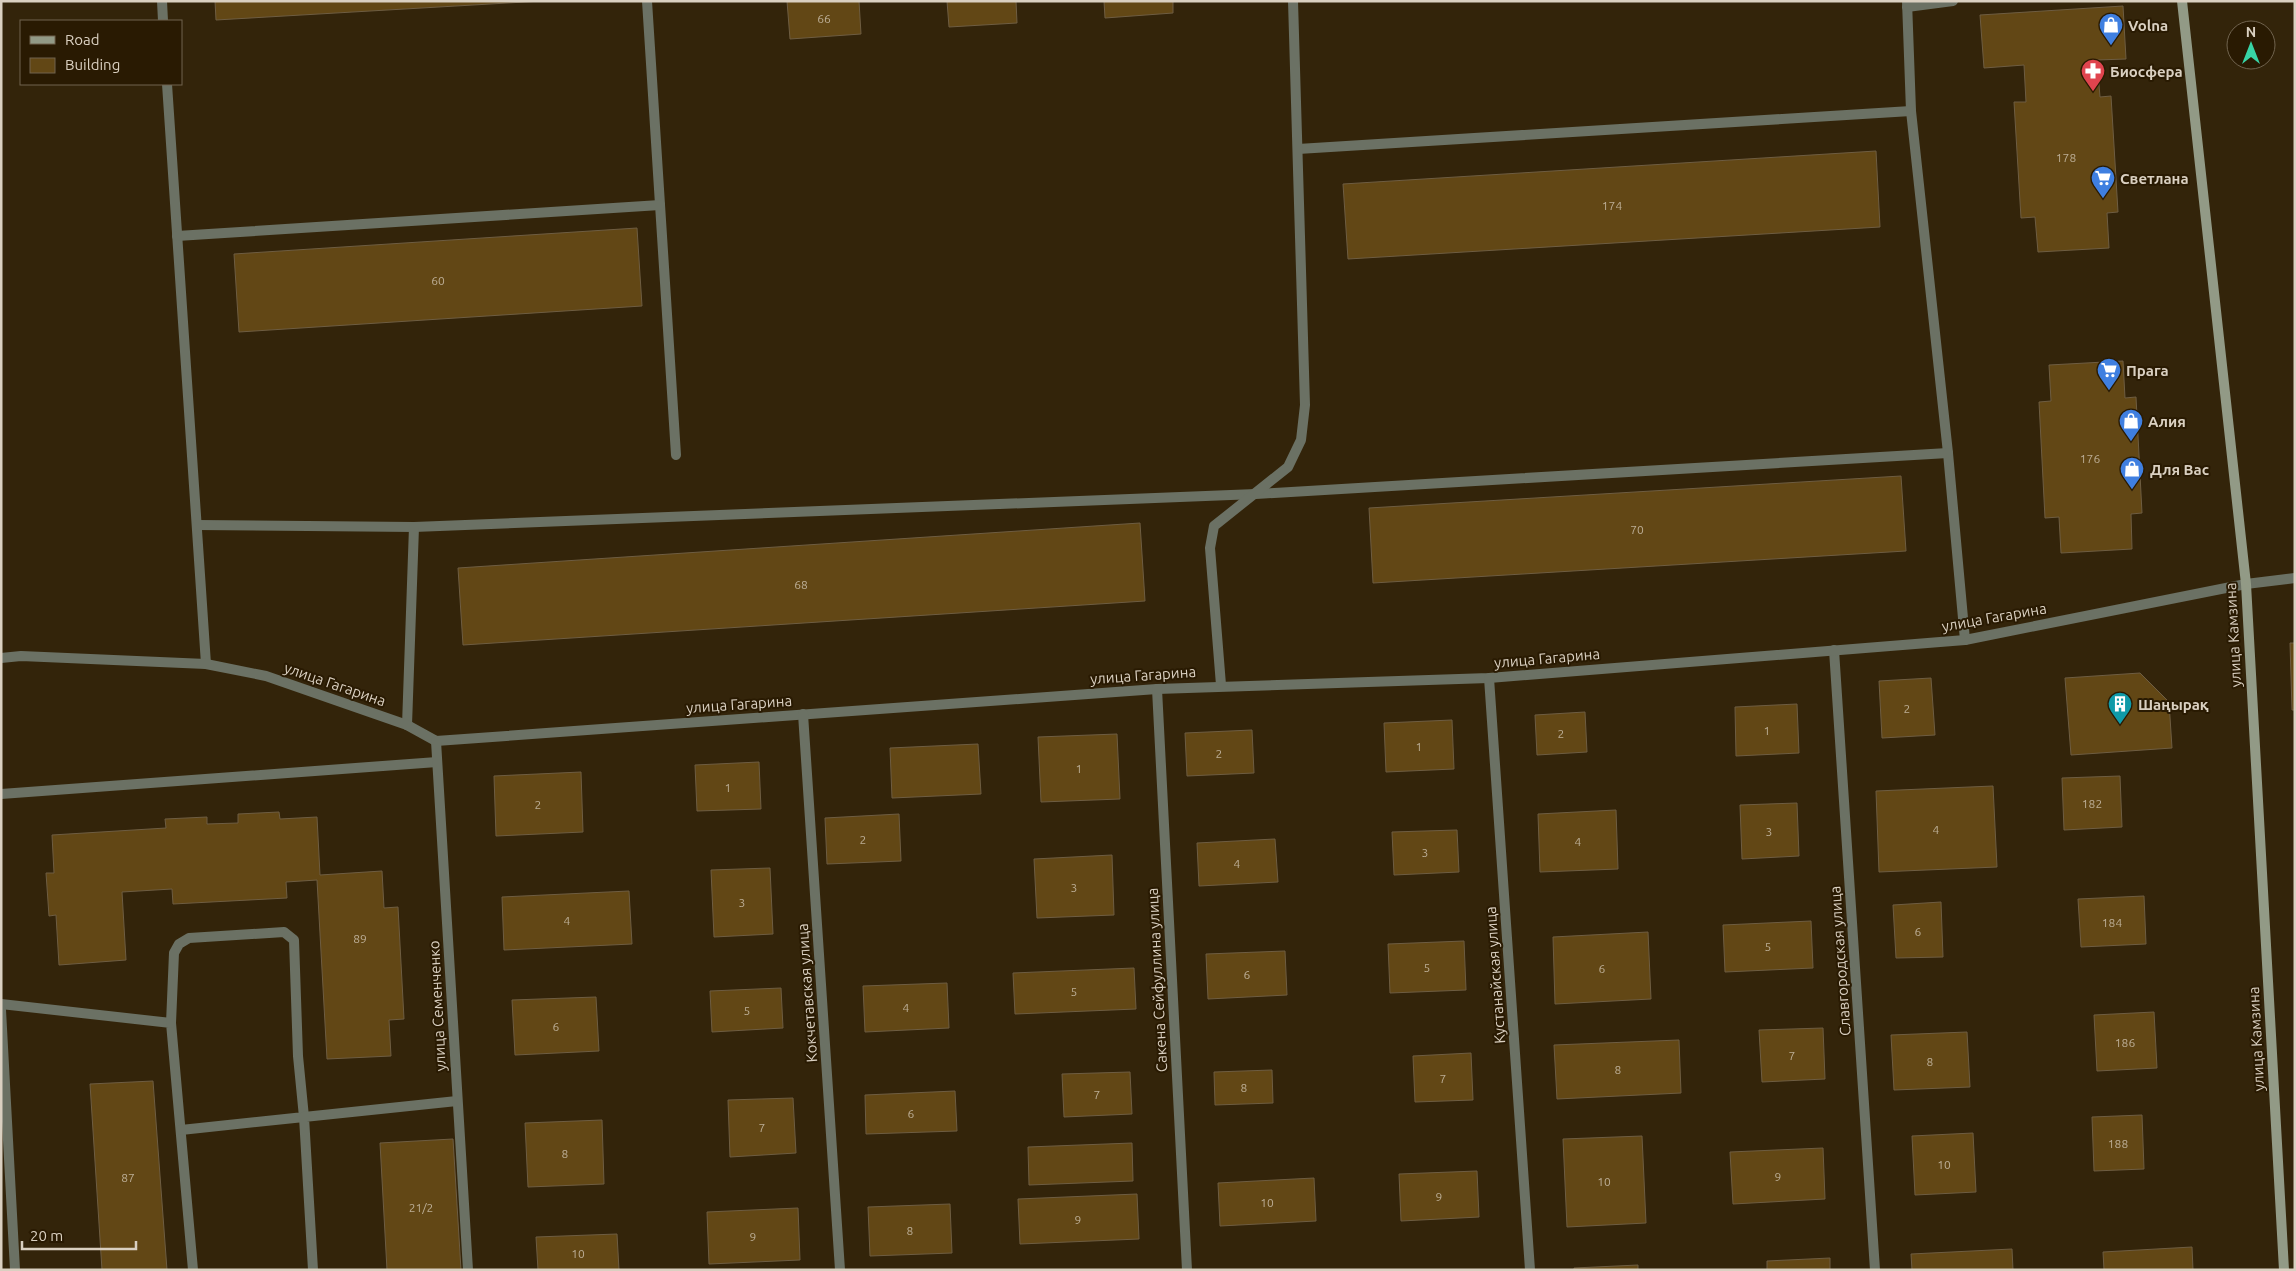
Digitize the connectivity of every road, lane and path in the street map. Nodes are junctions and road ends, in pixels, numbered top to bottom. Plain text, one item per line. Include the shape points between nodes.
1 (162, 1) edge
2 (647, 1) edge
3 (1293, 1) edge
4 (1953, 1) edge
5 (2182, 1) edge
6 (1907, 4) edge
7 (163, 20) edge
8 (168, 85) edge
9 (1911, 111) junction
10 (1298, 149) junction
11 (660, 205) junction
12 (178, 236) junction
13 (1948, 453) junction
14 (676, 455) dead end
15 (1256, 494) junction
16 (197, 525) junction
17 (414, 527) junction
18 (2295, 578) edge
19 (2246, 584) junction
20 (1965, 640) junction
21 (1834, 650) junction
22 (1, 658) edge
23 (206, 664) junction
24 (1489, 678) junction
25 (1221, 685) junction
26 (1156, 689) junction
27 (803, 714) junction
28 (408, 725) junction
29 (436, 741) junction
30 (437, 762) junction
31 (1, 794) edge
32 (1, 1004) edge
33 (1, 1010) edge
34 (171, 1023) junction
35 (457, 1101) junction
36 (304, 1117) junction
37 (181, 1130) junction
38 (14, 1270) edge
39 (193, 1270) edge
40 (313, 1270) edge
41 (468, 1270) edge
42 (840, 1270) edge
43 (1187, 1270) edge
44 (1530, 1270) edge
45 (1875, 1270) edge
46 (2284, 1270) edge

1 - 7 street
2 - 11 street
3 - 10 street
4 - 6 street
5 - 19 main road, улица Камзина
6 - 9 street
8 - 12 street
9 - 10 street
9 - 13 street
10 - 15 street via 1305,405 1301,440 1288,467
11 - 12 street
11 - 14 street
12 - 16 street
13 - 15 street
13 - 20 street
15 - 17 street
15 - 25 street via 1214,526 1210,548
16 - 17 street
16 - 23 street
17 - 28 street
18 - 19 street, улица Гагарина
19 - 20 street, улица Гагарина
19 - 46 main road, улица Камзина
20 - 21 street, улица Гагарина
21 - 24 street, улица Гагарина
21 - 45 street, Славгородская улица
22 - 23 street, улица Гагарина via 21,656
23 - 28 street, улица Гагарина via 266,676
24 - 25 street, улица Гагарина
24 - 44 street, Кустанайская улица
25 - 26 street, улица Гагарина
26 - 27 street, улица Гагарина
26 - 43 street, Сакена Сейфуллина улица
27 - 29 street, улица Гагарина
27 - 42 street, Кокчетавская улица
28 - 29 street, улица Гагарина
29 - 30 street, улица Семенченко
30 - 31 street
30 - 35 street, улица Семенченко
32 - 34 street
33 - 38 street
34 - 36 street via 174,953 179,944 189,938 284,932 290,935 294,940 298,1056
34 - 37 street
35 - 36 street
35 - 41 street, улица Семенченко
36 - 37 street
36 - 40 street
37 - 39 street

